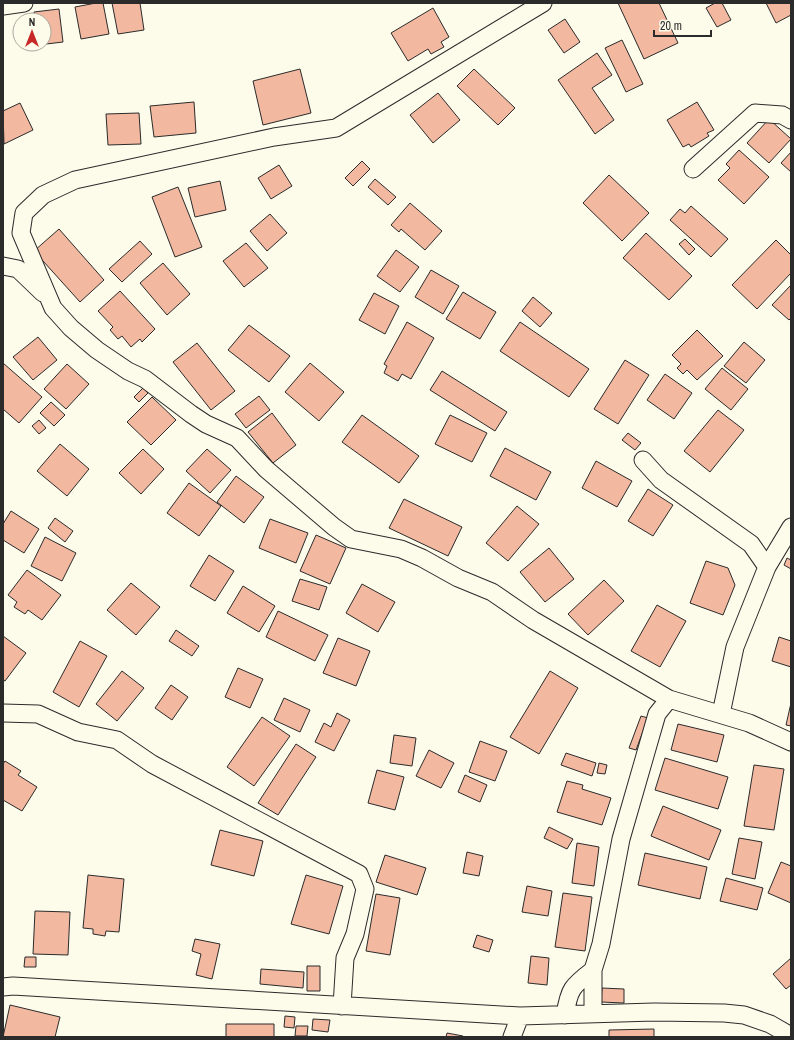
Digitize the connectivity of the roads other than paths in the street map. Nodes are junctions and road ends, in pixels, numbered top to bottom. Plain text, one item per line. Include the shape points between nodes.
1 (24, 3) edge
2 (543, 3) edge
3 (3, 6) edge
4 (791, 120) edge
5 (693, 169) dead end
6 (3, 266) edge
7 (48, 298) junction
8 (643, 460) dead end
9 (791, 527) edge
10 (767, 567) junction
11 (669, 699) junction
12 (3, 713) edge
13 (721, 714) junction
14 (791, 742) edge
15 (593, 970) junction
16 (3, 987) edge
17 (342, 1006) junction
18 (593, 1014) junction
19 (565, 1015) junction
20 (520, 1016) junction
21 (791, 1036) edge
22 (512, 1037) edge

1 - 3 street
2 - 7 street via 336,128 274,137 74,180 42,195 24,213 21,233
4 - 5 street via 782,115 755,113
6 - 7 street via 18,269
7 - 11 street via 53,308 71,328 97,350 145,379 201,421 237,438 266,469 351,539 400,549 492,592 533,620
8 - 10 street via 661,480 751,544
9 - 10 street
10 - 13 street via 735,647
11 - 13 street
11 - 15 street via 657,714 621,839 602,944
12 - 17 street via 38,714 78,732 118,740 152,764 358,874 365,889 355,934 345,958
13 - 14 street
15 - 18 street
15 - 19 street via 577,982 569,994
16 - 17 street
17 - 20 street
18 - 19 street
18 - 21 street via 654,1012 744,1015 770,1024
19 - 20 street
20 - 22 street

